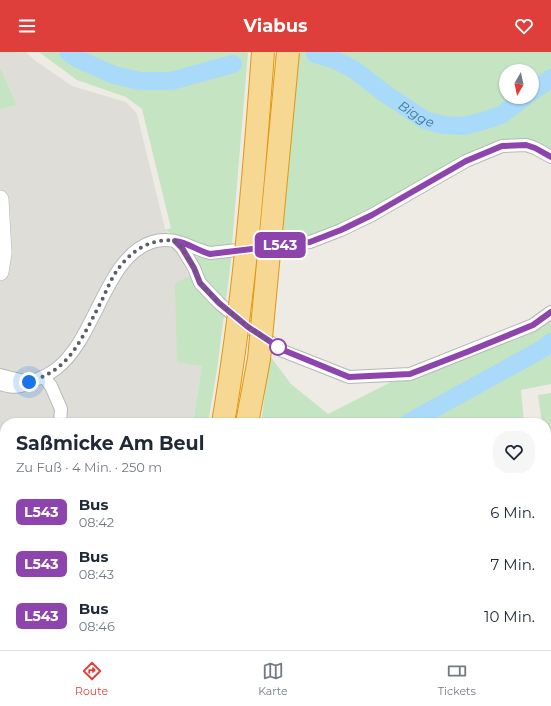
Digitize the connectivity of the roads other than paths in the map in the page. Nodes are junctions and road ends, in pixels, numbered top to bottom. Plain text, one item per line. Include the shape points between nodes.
1 (263, 52) edge
2 (288, 52) edge
3 (551, 157) edge
4 (0, 199) edge
5 (172, 240) junction
6 (0, 272) edge
7 (551, 312) edge
8 (44, 377) junction
9 (0, 382) edge
10 (60, 418) edge
11 (224, 418) edge
12 (248, 418) edge

1 - 11 highway, bridge via 247,240
2 - 12 highway, bridge via 259,359
3 - 5 street via 526,145 502,146 490,150 372,215 310,242 210,254
4 - 6 main road via 3,253
5 - 7 street via 182,248 200,283 248,327 283,350 349,377 410,374 533,325
5 - 8 street via 151,242 130,255 116,272 77,345 57,368
8 - 9 street via 22,386 10,387
8 - 10 street via 61,409

